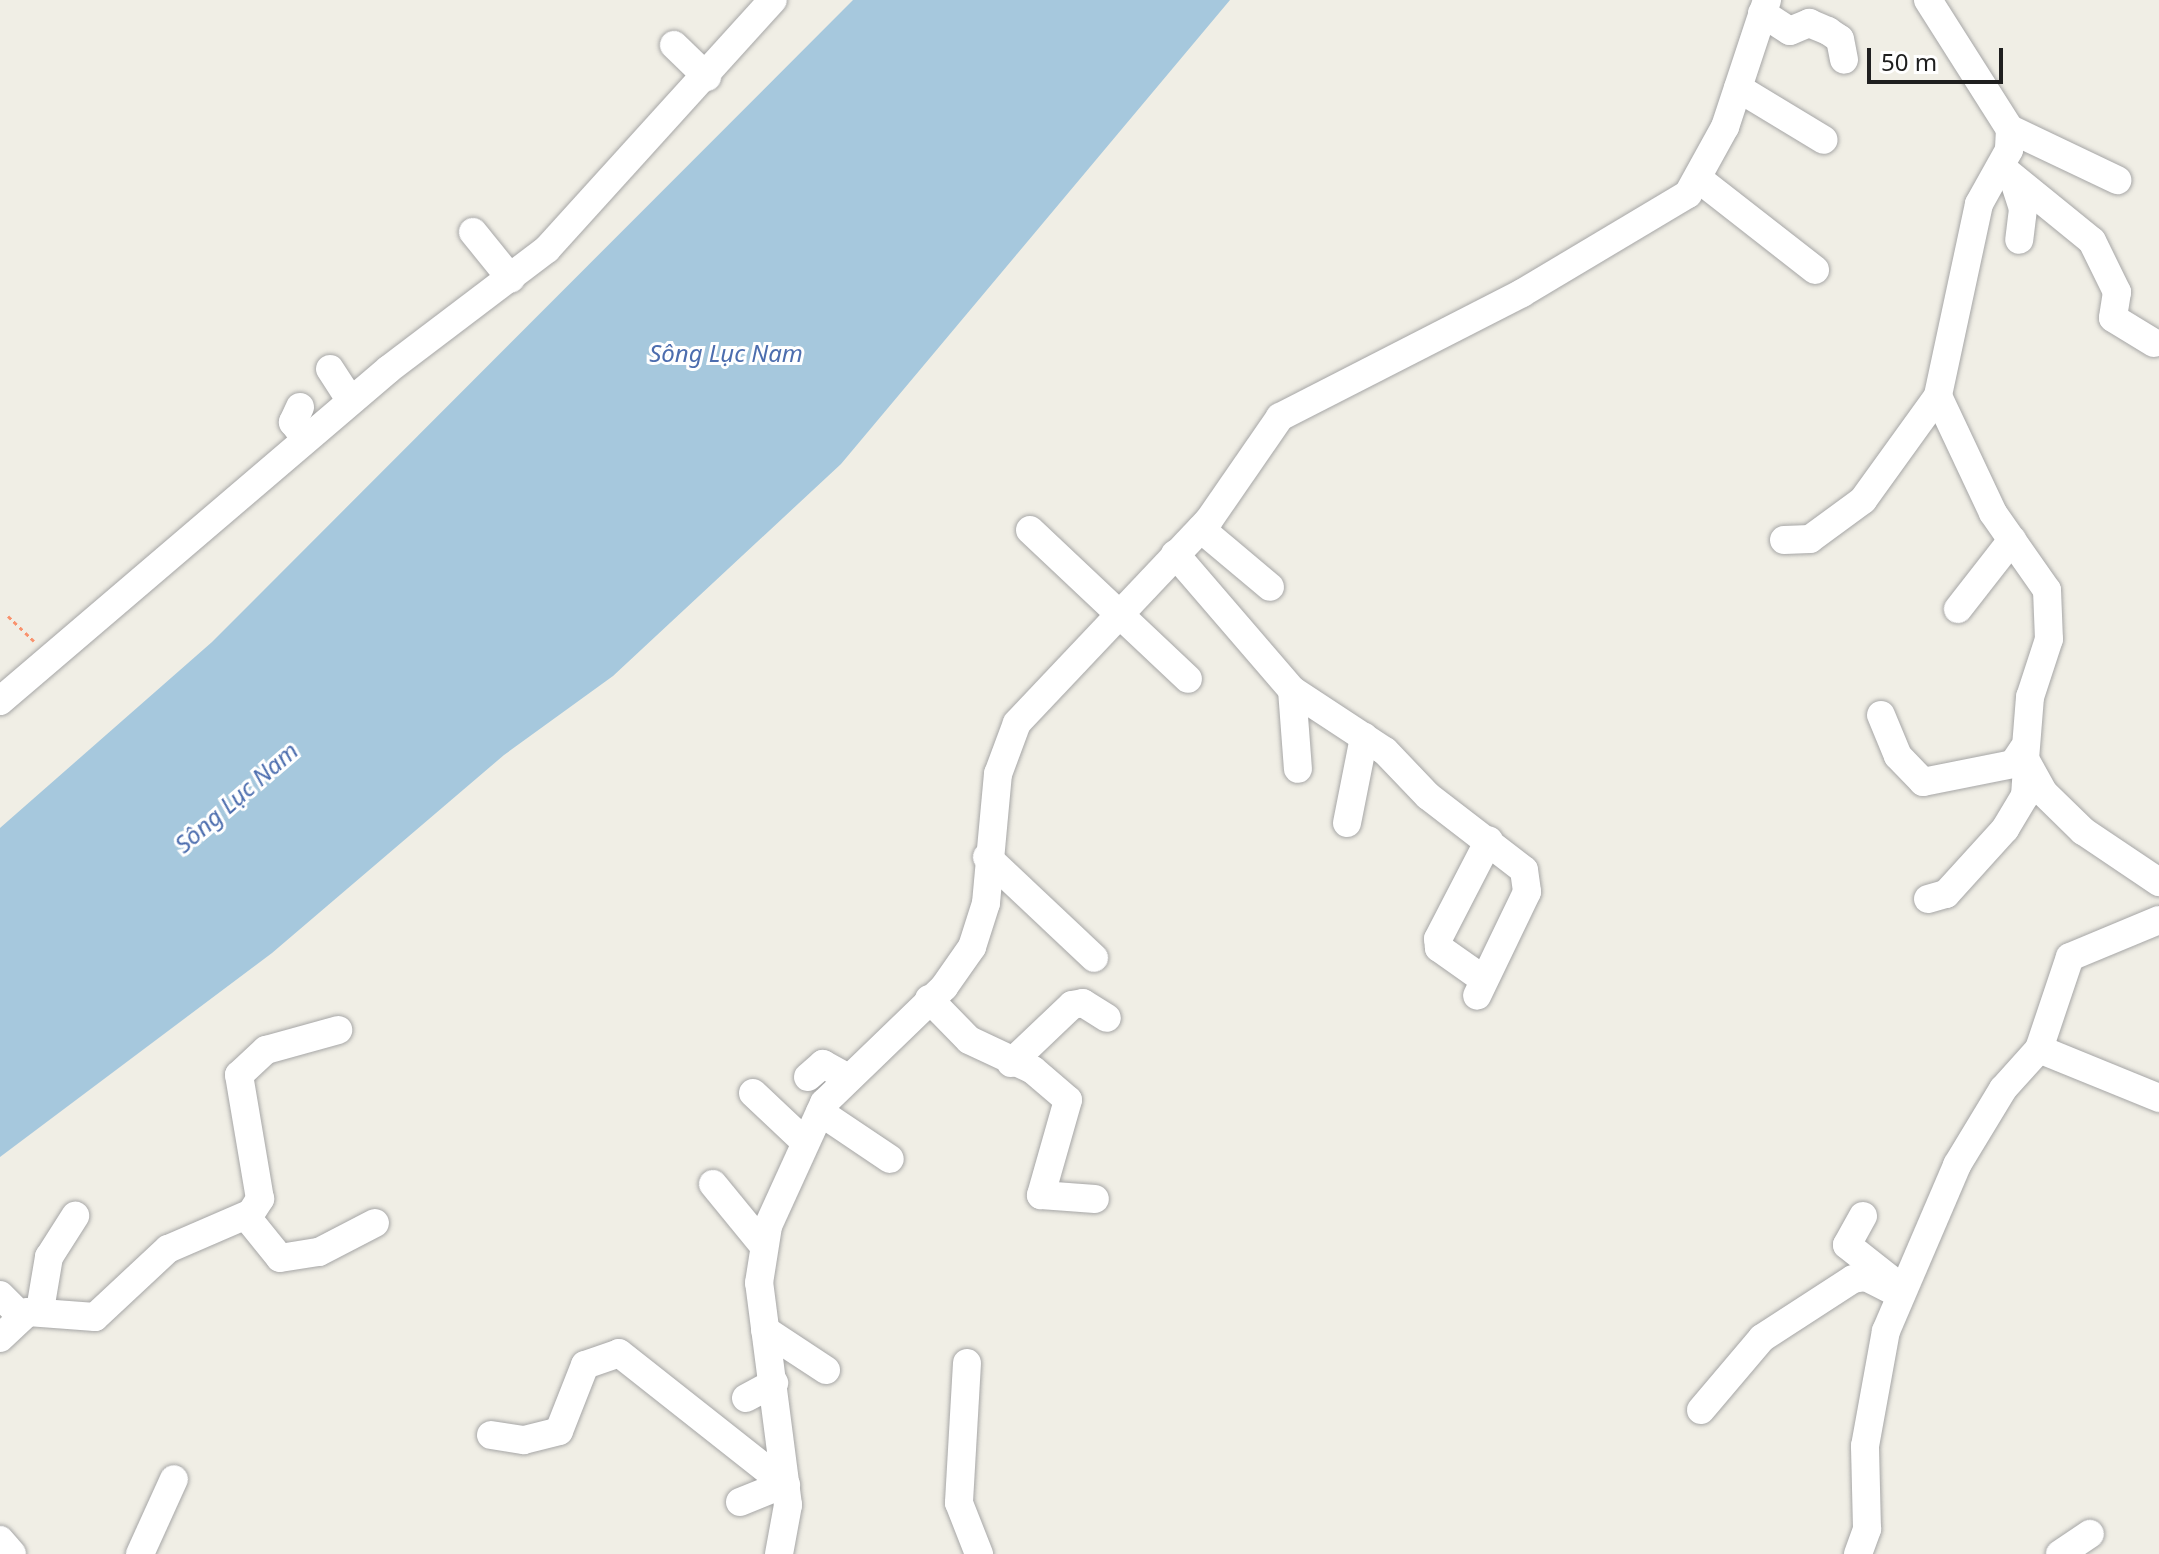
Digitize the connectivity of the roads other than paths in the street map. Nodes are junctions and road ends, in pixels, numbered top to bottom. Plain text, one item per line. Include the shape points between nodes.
1 (773, 0) edge
2 (1928, 0) edge
3 (1764, 7) edge
4 (674, 45) dead end
5 (1844, 60) dead end
6 (707, 77) junction
7 (1738, 88) junction
8 (2010, 129) junction
9 (1824, 140) dead end
10 (2008, 174) junction
11 (1700, 180) junction
12 (2117, 180) dead end
13 (473, 232) dead end
14 (2019, 240) dead end
15 (1815, 270) dead end
16 (511, 279) junction
17 (2154, 343) dead end
18 (330, 369) dead end
19 (1938, 396) junction
20 (351, 401) junction
21 (300, 407) dead end
22 (306, 439) junction
23 (1201, 529) junction
24 (1030, 530) dead end
25 (1784, 540) dead end
26 (2012, 540) junction
27 (1175, 554) junction
28 (1270, 587) dead end
29 (1958, 609) dead end
30 (1119, 612) junction
31 (1188, 679) dead end
32 (1292, 690) junction
33 (2, 696) edge
34 (1881, 715) dead end
35 (1364, 737) junction
36 (2025, 756) junction
37 (1298, 769) dead end
38 (1347, 823) dead end
39 (1489, 840) junction
40 (987, 857) junction
41 (2159, 882) edge
42 (1928, 899) dead end
43 (2159, 920) edge
44 (1094, 958) dead end
45 (929, 999) junction
46 (1107, 1018) dead end
47 (338, 1030) dead end
48 (2039, 1049) junction
49 (1011, 1063) junction
50 (808, 1077) dead end
51 (848, 1078) junction
52 (753, 1093) dead end
53 (2159, 1098) edge
54 (820, 1112) junction
55 (804, 1141) junction
56 (890, 1159) dead end
57 (713, 1184) dead end
58 (1095, 1199) dead end
59 (75, 1216) dead end
60 (246, 1216) junction
61 (1863, 1216) dead end
62 (375, 1223) dead end
63 (763, 1245) junction
64 (1900, 1290) junction
65 (0, 1295) edge
66 (31, 1313) junction
67 (765, 1330) junction
68 (0, 1338) edge
69 (967, 1363) dead end
70 (826, 1370) dead end
71 (774, 1383) junction
72 (746, 1398) dead end
73 (1701, 1410) dead end
74 (491, 1435) dead end
75 (174, 1479) dead end
76 (784, 1485) junction
77 (740, 1502) dead end
78 (2090, 1534) dead end
79 (0, 1540) edge
80 (12, 1554) edge
81 (140, 1554) edge
82 (779, 1554) edge
83 (979, 1554) edge
84 (1858, 1554) edge
85 (2060, 1554) edge

1 - 6 street
2 - 8 street
3 - 5 street via 1790,31 1809,23 1828,31 1844,46
3 - 7 street
4 - 6 street
6 - 16 street via 587,211
7 - 9 street
7 - 11 street
8 - 10 street
8 - 12 street
10 - 14 street via 2023,209
10 - 17 street via 2101,251 2117,292 2113,318
10 - 19 street via 1979,204
11 - 15 street
11 - 23 street via 1665,212 1522,293 1280,417
13 - 16 street
16 - 20 street
18 - 20 street
19 - 25 street via 1863,500 1810,539
19 - 26 street
20 - 22 street
21 - 22 street via 293,422
22 - 33 street
23 - 27 street
23 - 28 street
24 - 30 street
26 - 29 street
26 - 36 street via 2040,576 2051,614
27 - 30 street
27 - 32 street
30 - 31 street
30 - 40 street via 1017,723 998,774
32 - 35 street
32 - 37 street
34 - 36 street via 1898,756 1923,782 2013,764
35 - 38 street
35 - 39 street
36 - 41 street via 2043,792 2083,831
36 - 42 street via 2025,796 2011,821 1946,894
39 - 39 street via 1528,882 1480,988 1439,948 1438,939
40 - 44 street
40 - 45 street via 986,903 972,947
43 - 48 street via 2070,957
45 - 49 street via 969,1040
45 - 51 street
46 - 49 street via 1083,1003 1072,1005
47 - 60 street via 266,1050 239,1075 260,1199
48 - 53 street
48 - 64 street via 1981,1121
49 - 58 street via 1068,1100 1041,1195
50 - 51 street via 823,1064
51 - 54 street
52 - 55 street
54 - 55 street
54 - 56 street
55 - 63 street
57 - 63 street
59 - 66 street via 49,1257
60 - 62 street via 280,1258 319,1252
60 - 66 street via 168,1249 95,1317
61 - 64 street via 1847,1245
63 - 67 street
64 - 73 street via 1866,1277 1853,1279 1762,1338
64 - 84 street via 1875,1376 1863,1486 1867,1529
65 - 66 street
66 - 68 street
67 - 70 street
67 - 71 street
69 - 83 street via 959,1503
71 - 72 street
71 - 76 street
74 - 76 street via 524,1440 559,1431 585,1365 619,1353
75 - 81 street
76 - 77 street
76 - 82 street
78 - 85 street
79 - 80 street

